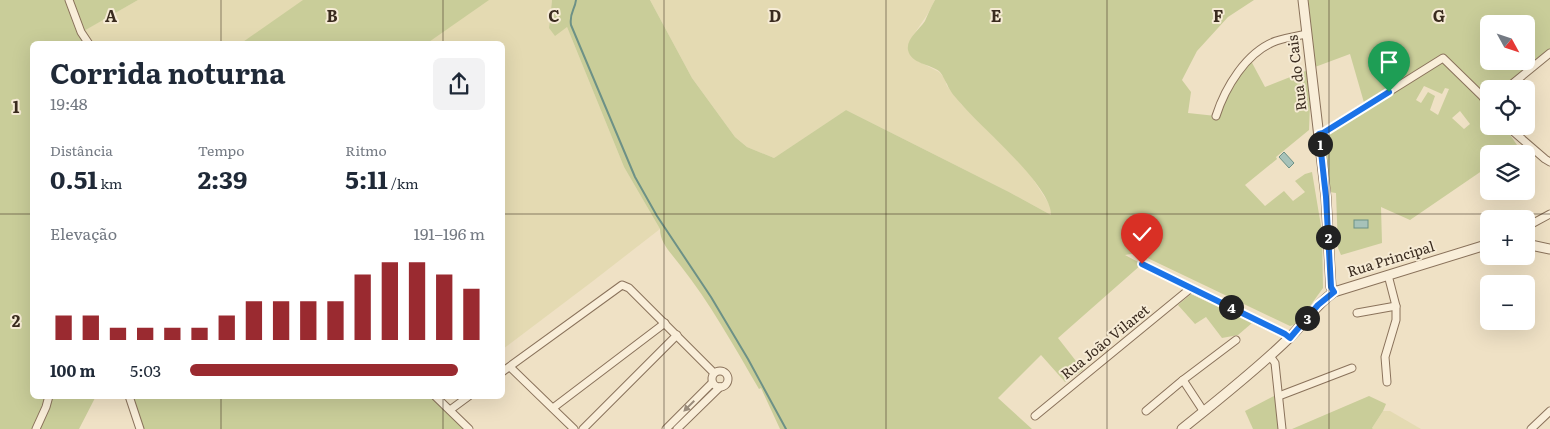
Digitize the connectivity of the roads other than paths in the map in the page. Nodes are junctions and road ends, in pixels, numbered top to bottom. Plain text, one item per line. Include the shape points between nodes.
1 (69, 0) edge
2 (1303, 0) edge
3 (1307, 34) junction
4 (87, 41) edge
5 (1550, 53) edge
6 (1517, 80) edge
7 (1480, 94) edge
8 (1216, 116) dead end
9 (1319, 134) junction
10 (1517, 135) edge
11 (1550, 162) edge
12 (1550, 214) edge
13 (1535, 222) edge
14 (1535, 246) edge
15 (1480, 247) edge
16 (1550, 249) edge
17 (1142, 264) dead end
18 (1388, 275) junction
19 (1191, 288) junction
20 (1334, 292) junction
21 (1396, 306) junction
22 (1357, 313) dead end
23 (665, 323) junction
24 (677, 335) junction
25 (1290, 338) junction
26 (1236, 340) dead end
27 (1270, 356) junction
28 (510, 367) junction
29 (1352, 368) dead end
30 (505, 370) edge
31 (714, 373) junction
32 (1183, 380) junction
33 (1387, 382) dead end
34 (712, 383) junction
35 (720, 387) junction
36 (1279, 396) junction
37 (48, 399) edge
38 (129, 399) edge
39 (438, 399) edge
40 (465, 399) edge
41 (552, 408) junction
42 (450, 410) junction
43 (1146, 411) dead end
44 (1550, 411) edge
45 (1204, 412) junction
46 (1035, 416) dead end
47 (36, 429) edge
48 (140, 429) edge
49 (469, 429) edge
50 (574, 429) edge
51 (583, 429) edge
52 (666, 429) edge
53 (677, 429) edge
54 (1182, 429) edge
55 (1282, 429) edge
56 (1531, 429) edge

1 - 4 street
2 - 3 street, Rua do Cais
3 - 8 street via 1275,41 1250,59 1226,90
3 - 9 street, Rua do Cais
5 - 6 street
7 - 9 street via 1443,58
9 - 20 street, Rua do Cais via 1331,287
10 - 11 street
12 - 13 street
14 - 16 street
15 - 18 street, Rua Principal
17 - 19 street
18 - 20 street, Rua Principal
18 - 21 street
19 - 25 street
19 - 46 street, Rua João Vilaret
20 - 25 street, Rua Principal via 1318,305
21 - 22 street
21 - 33 street via 1396,320 1385,357
23 - 24 street
23 - 28 street via 622,285
23 - 41 street
24 - 31 street
24 - 51 street
25 - 27 street, Rua Principal
26 - 32 street
27 - 36 street via 1275,363
27 - 45 street, Rua Principal
28 - 30 street
28 - 41 street
29 - 36 street
31 - 34 street
31 - 35 street via 722,371 728,376 726,384
32 - 43 street
32 - 45 street
34 - 35 street
34 -> 52 street
35 - 53 street
36 - 55 street
37 - 47 street
38 - 48 street
39 - 42 street
40 - 42 street
41 - 50 street
42 - 49 street
44 - 56 street
45 - 54 street, Rua Principal

